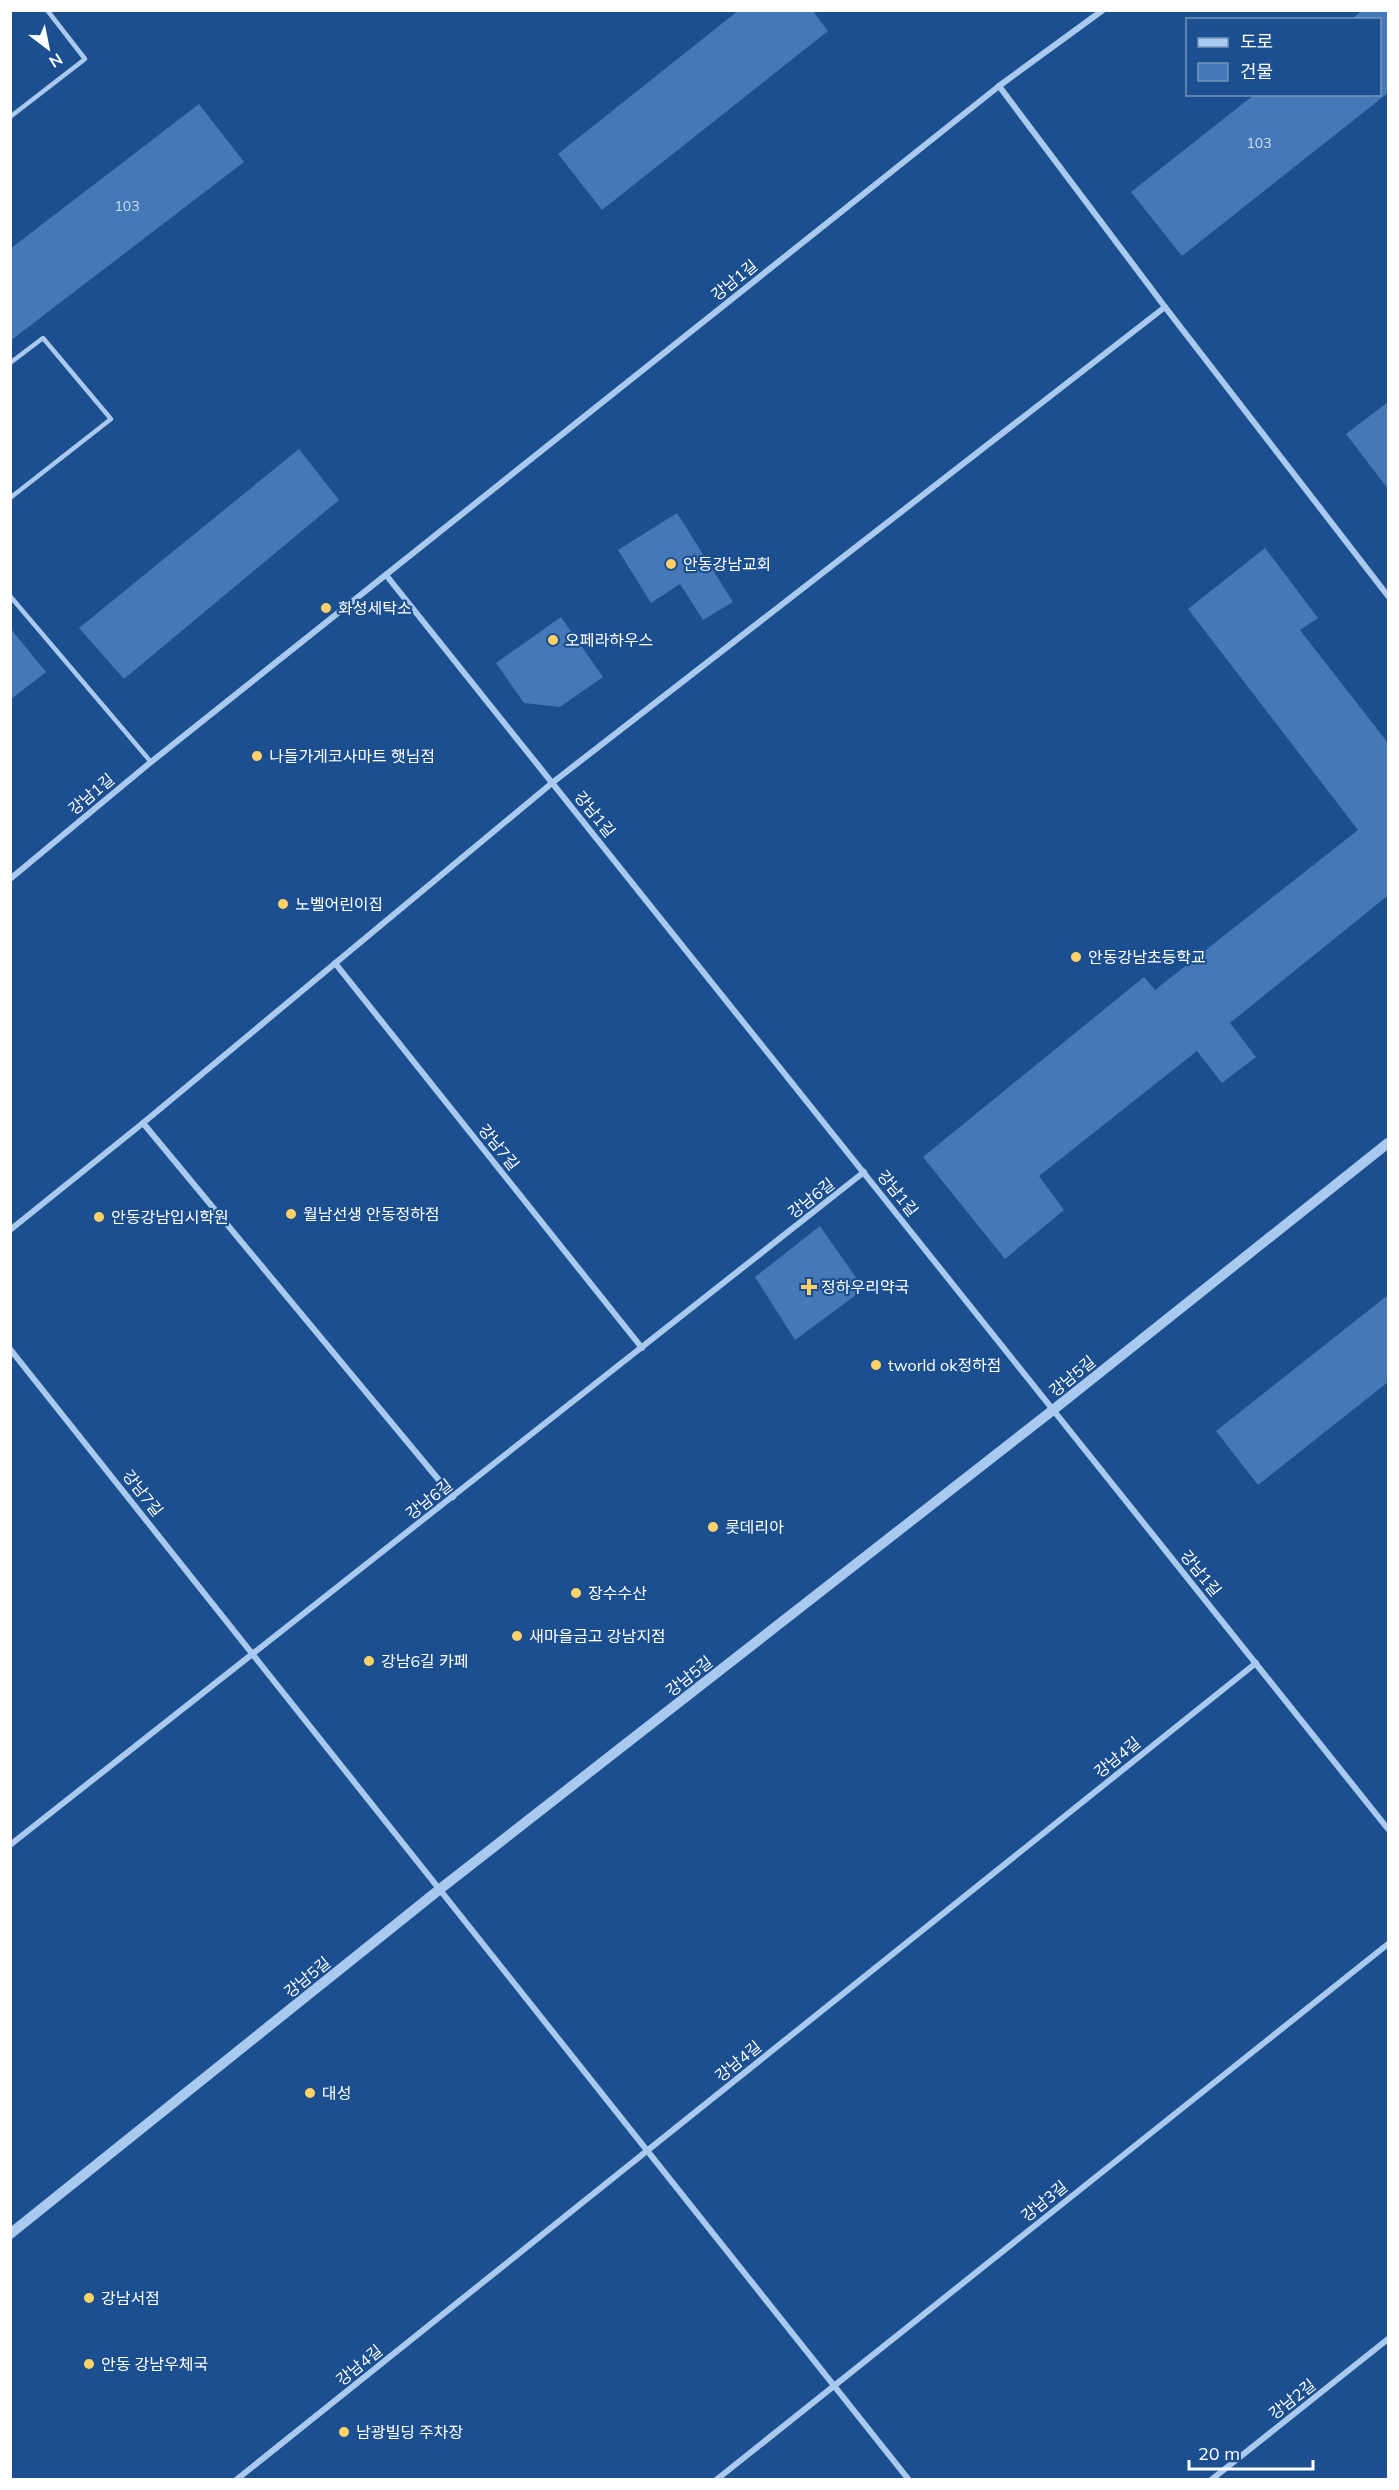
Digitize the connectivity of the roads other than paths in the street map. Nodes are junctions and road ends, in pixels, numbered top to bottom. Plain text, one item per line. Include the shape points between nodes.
1 (47, 10) edge
2 (1103, 10) edge
3 (999, 86) junction
4 (10, 117) edge
5 (1165, 307) junction
6 (10, 363) edge
7 (10, 498) edge
8 (386, 575) junction
9 (10, 596) edge
10 (1389, 596) edge
11 (151, 762) junction
12 (552, 783) junction
13 (10, 879) edge
14 (335, 963) junction
15 (144, 1123) junction
16 (1389, 1143) edge
17 (864, 1172) junction
18 (10, 1230) edge
19 (642, 1348) junction
20 (10, 1349) edge
21 (1053, 1410) junction
22 (453, 1497) junction
23 (254, 1654) junction
24 (1256, 1663) junction
25 (1389, 1829) edge
26 (10, 1845) edge
27 (440, 1889) junction
28 (1389, 1944) edge
29 (648, 2150) junction
30 (10, 2234) edge
31 (1389, 2339) edge
32 (834, 2385) junction
33 (236, 2480) edge
34 (716, 2480) edge
35 (909, 2480) edge
36 (1211, 2480) edge

1 - 4 lane via 85,59
2 - 3 street, 강남1길
3 - 5 street
3 - 8 street, 강남1길
5 - 10 street
5 - 12 street
6 - 7 lane via 43,338 111,419
8 - 11 street, 강남1길
8 - 12 street, 강남1길
9 - 11 lane
11 - 13 street, 강남1길
12 - 14 street
12 - 17 street, 강남1길
14 - 15 street
14 - 19 street, 강남7길
15 - 18 street
15 - 22 street
16 - 21 street, 강남5길
17 - 19 street, 강남6길
17 - 21 street, 강남1길
19 - 22 street, 강남6길
20 - 23 street, 강남7길
21 - 24 street, 강남1길
21 - 27 street, 강남5길
22 - 23 street, 강남6길
23 - 26 street, 강남6길
23 - 27 street, 강남7길
24 - 25 street, 강남1길
24 - 29 street, 강남4길
27 - 29 street, 강남7길
27 - 30 street, 강남5길
28 - 32 street, 강남3길
29 - 32 street, 강남7길
29 - 33 street, 강남4길
31 - 36 street, 강남2길
32 - 34 street, 강남3길
32 - 35 street, 강남7길

